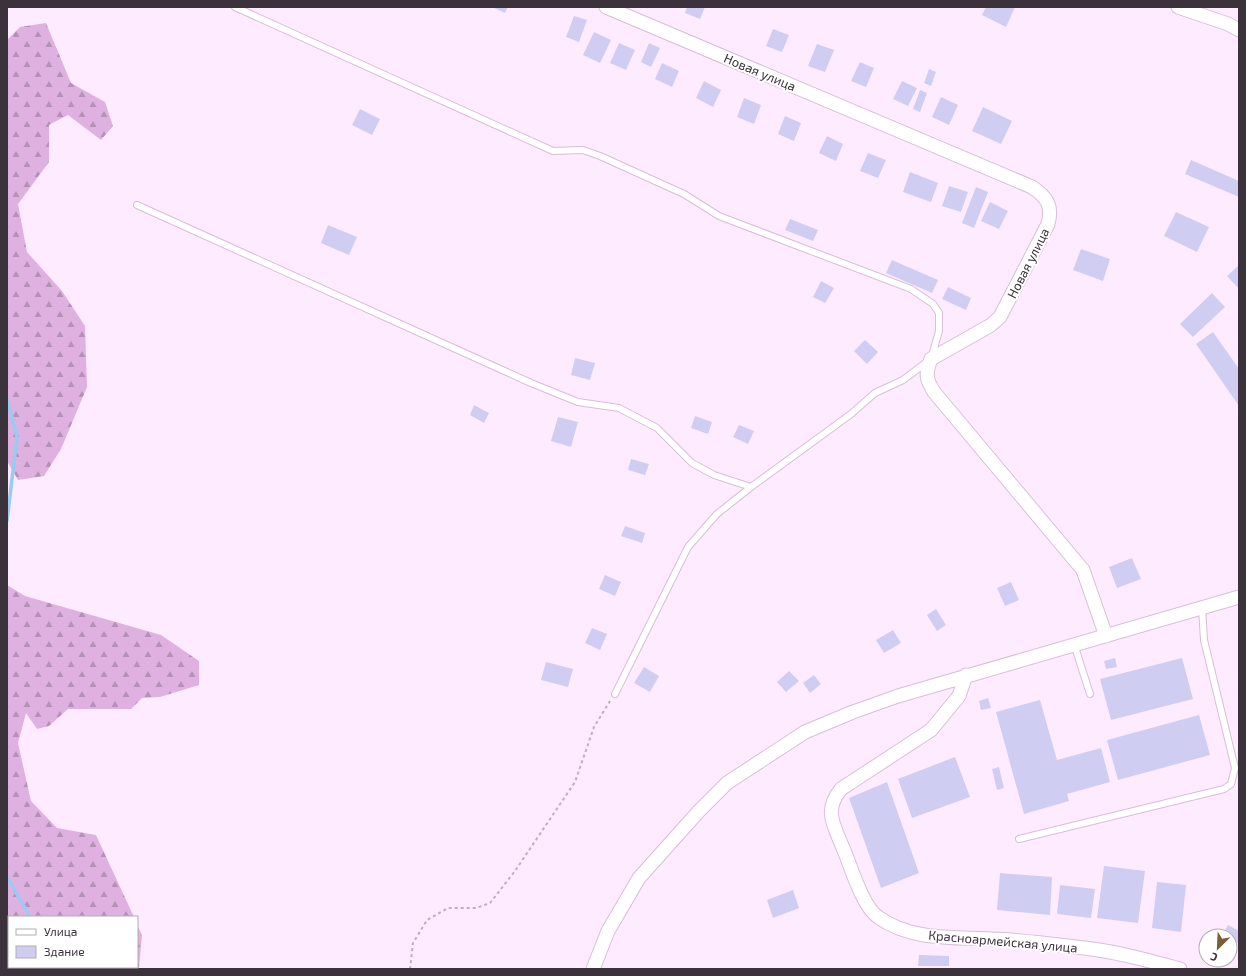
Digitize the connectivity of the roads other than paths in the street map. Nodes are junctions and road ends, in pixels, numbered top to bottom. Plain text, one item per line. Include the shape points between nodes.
1 (235, 7) edge
2 (606, 7) edge
3 (1178, 7) edge
4 (1239, 30) edge
5 (137, 206) dead end
6 (931, 359) junction
7 (750, 487) junction
8 (1239, 597) edge
9 (1202, 608) junction
10 (1106, 636) junction
11 (1074, 644) junction
12 (966, 675) junction
13 (615, 694) road end
14 (1090, 694) dead end
15 (1019, 839) dead end
16 (593, 969) edge
17 (1180, 969) edge

1 - 6 lane via 553,151 583,150 600,156 684,194 719,216 911,290 933,304 939,313 939,331
2 - 6 street, Новая улица via 1025,184 1044,195 1051,213 1048,224 1000,317 991,325
3 - 4 street
5 - 7 lane via 530,383 578,402 619,408 657,428 692,463 714,475
6 - 7 lane via 902,380 875,393 839,423
6 - 10 street via 927,369 927,380 934,392 1083,570
7 - 13 lane via 717,514 688,547
8 - 9 street
9 - 10 street
9 - 15 lane via 1204,640 1235,768 1231,784 1224,789
10 - 11 street
11 - 12 street
11 - 14 lane
12 - 16 street via 853,712 805,732 727,783 639,878 608,931
12 - 17 street, Красноармейская улица via 959,696 931,730 841,790 830,808 834,825 867,903 877,917 909,931 934,937 994,939 1093,949 1133,956

